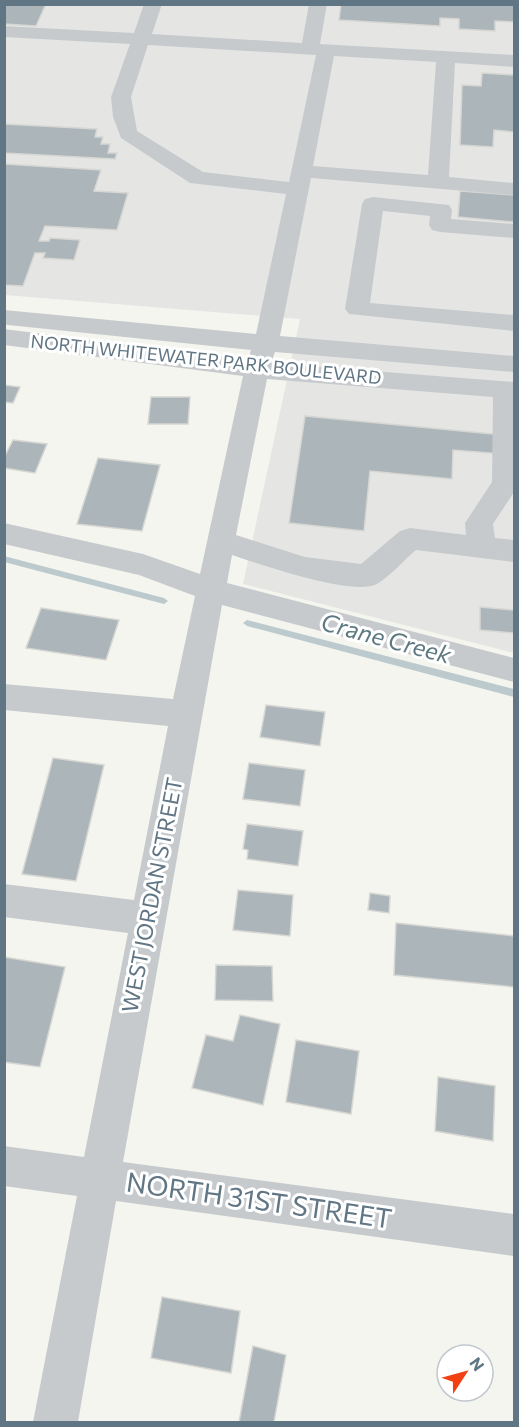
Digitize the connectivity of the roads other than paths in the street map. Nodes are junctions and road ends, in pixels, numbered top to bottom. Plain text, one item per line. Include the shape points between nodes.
1 (153, 4) edge
2 (318, 4) edge
3 (4, 31) edge
4 (141, 39) junction
5 (318, 49) junction
6 (446, 57) junction
7 (514, 62) edge
8 (299, 180) junction
9 (438, 183) junction
10 (514, 189) edge
11 (514, 231) edge
12 (4, 316) edge
13 (514, 323) edge
14 (4, 337) edge
15 (266, 342) junction
16 (514, 364) edge
17 (257, 369) junction
18 (509, 390) edge
19 (511, 446) edge
20 (4, 533) edge
21 (222, 541) junction
22 (482, 548) junction
23 (514, 551) edge
24 (212, 591) junction
25 (514, 670) edge
26 (4, 697) edge
27 (186, 714) junction
28 (4, 900) edge
29 (148, 919) junction
30 (4, 1166) edge
31 (100, 1180) junction
32 (514, 1235) edge
33 (55, 1422) edge

1 - 4 street
2 - 5 street, WEST JORDAN STREET
3 - 4 street
4 - 5 street
4 - 8 street via 121,97 129,134 198,178
5 - 6 street
5 - 8 street, WEST JORDAN STREET
6 - 7 street
6 - 9 street
8 - 9 street
8 - 15 street, WEST JORDAN STREET
9 - 10 street
11 - 13 street via 440,225 441,210 373,204 357,309
12 - 15 street, NORTH WHITEWATER PARK BOULEVARD
14 - 17 street, NORTH WHITEWATER PARK BOULEVARD
15 - 16 street, NORTH WHITEWATER PARK BOULEVARD
15 - 17 street, WEST JORDAN STREET
17 - 18 street, NORTH WHITEWATER PARK BOULEVARD
17 - 21 street, WEST JORDAN STREET
18 - 19 street
19 - 22 street via 506,483 479,523
20 - 24 street via 143,566
21 - 22 street via 305,568 366,576 410,539
21 - 24 street, WEST JORDAN STREET
22 - 23 street
24 - 25 street
24 - 27 street, WEST JORDAN STREET
26 - 27 street
27 - 29 street, WEST JORDAN STREET
28 - 29 street
29 - 31 street, WEST JORDAN STREET
30 - 31 street, NORTH 31ST STREET
31 - 32 street, NORTH 31ST STREET
31 - 33 street, WEST JORDAN STREET

